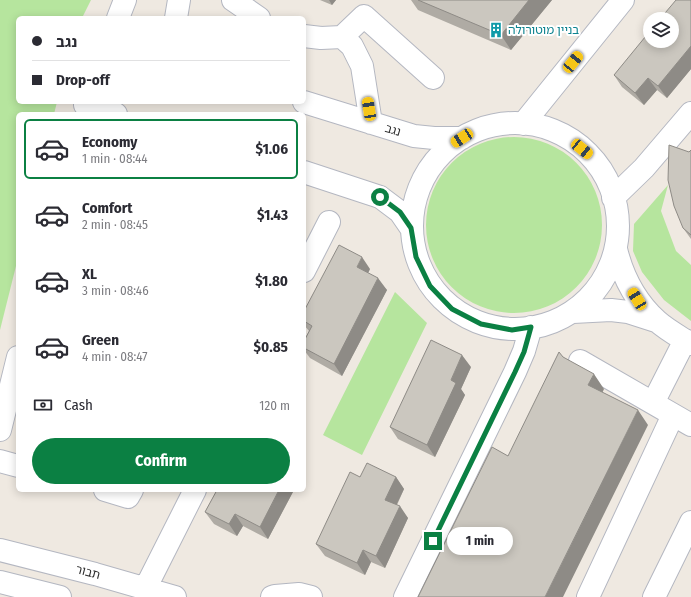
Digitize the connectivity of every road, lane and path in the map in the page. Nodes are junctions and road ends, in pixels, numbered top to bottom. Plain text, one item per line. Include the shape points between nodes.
1 (125, 0) edge
2 (179, 0) edge
3 (234, 0) edge
4 (623, 0) edge
5 (119, 16) edge
6 (176, 16) edge
7 (256, 16) edge
8 (306, 36) edge
9 (342, 37) junction
10 (433, 78) dead end
11 (306, 103) edge
12 (84, 107) edge
13 (107, 112) edge
14 (691, 113) edge
15 (371, 123) junction
16 (523, 124) junction
17 (462, 138) junction
18 (306, 173) edge
19 (613, 198) junction
20 (328, 222) dead end
21 (411, 228) junction
22 (616, 249) junction
23 (306, 267) edge
24 (573, 312) junction
25 (658, 321) junction
26 (531, 327) junction
27 (688, 342) edge
28 (580, 362) dead end
29 (16, 365) edge
30 (653, 403) junction
31 (682, 420) edge
32 (0, 430) edge
33 (0, 461) edge
34 (16, 465) edge
35 (112, 492) edge
36 (131, 492) edge
37 (194, 492) edge
38 (691, 522) edge
39 (0, 550) edge
40 (0, 582) edge
41 (145, 589) junction
42 (60, 597) edge
43 (176, 597) edge
44 (272, 597) edge
45 (311, 597) edge
46 (405, 597) edge
47 (588, 597) edge
48 (654, 597) edge

1 - 5 street
2 - 6 street
3 - 7 street
4 - 16 street
8 - 9 street
9 - 10 street via 364,16
9 - 15 street via 352,46 362,66
11 - 15 street, נגב
12 - 13 street
14 - 19 street via 644,168
15 - 17 street, נגב via 414,136
16 - 17 street via 500,123 471,132
16 - 19 street via 534,124 565,135 591,156 609,184
17 - 21 street via 445,149 426,173 414,199
18 - 21 street via 380,197 400,212
19 - 22 street via 618,216
20 - 23 street
21 - 26 street via 416,257 430,286 452,309 481,324 512,330
22 - 24 street via 607,274 592,295
22 - 25 street via 620,268 627,282 637,299
24 - 25 street via 611,310
24 - 26 street via 544,326
25 - 27 street
26 - 46 street via 515,372
27 - 30 street
28 - 30 street
29 - 32 street
30 - 31 street
31 - 47 street
33 - 34 street
35 - 36 street via 128,497
37 - 41 street
38 - 48 street
39 - 41 street, תבור
40 - 42 street
41 - 43 street, תבור
44 - 45 street via 299,594

